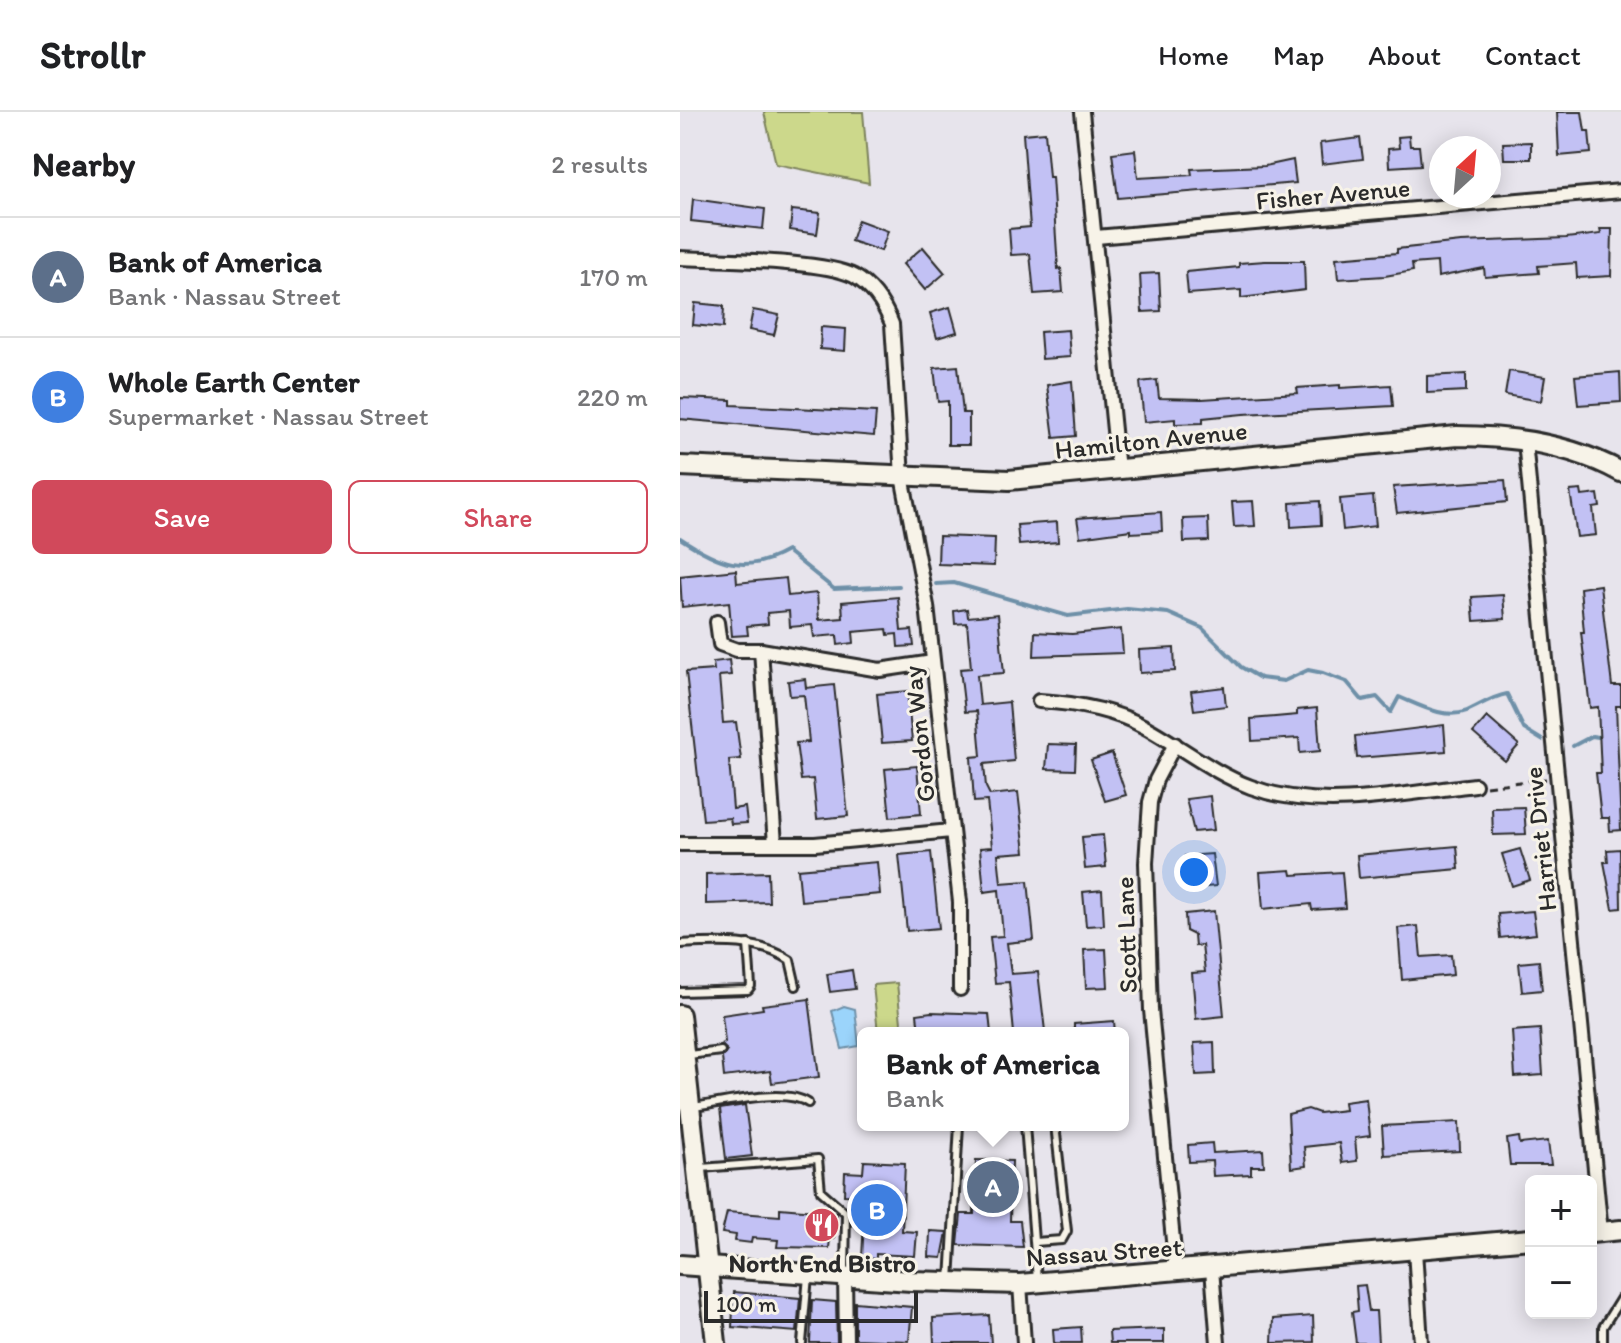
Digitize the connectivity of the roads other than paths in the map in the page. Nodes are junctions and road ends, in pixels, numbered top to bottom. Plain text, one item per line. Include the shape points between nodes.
1 (1082, 112) edge
2 (1621, 191) edge
3 (1096, 237) junction
4 (680, 258) edge
5 (1525, 441) junction
6 (680, 466) edge
7 (1118, 470) junction
8 (1621, 472) edge
9 (902, 476) junction
10 (717, 622) dead end
11 (761, 650) junction
12 (933, 662) junction
13 (1039, 701) dead end
14 (1175, 744) junction
15 (1480, 785) road end
16 (951, 831) junction
17 (680, 844) edge
18 (775, 844) junction
19 (680, 944) edge
20 (748, 944) junction
21 (796, 986) dead end
22 (960, 989) dead end
23 (680, 992) edge
24 (680, 1015) edge
25 (721, 1051) dead end
26 (685, 1055) junction
27 (808, 1103) dead end
28 (691, 1107) junction
29 (959, 1131) edge
30 (1026, 1131) edge
31 (1056, 1131) edge
32 (698, 1169) junction
33 (1591, 1175) edge
34 (1621, 1230) edge
35 (1597, 1232) edge
36 (1525, 1240) edge
37 (1035, 1242) junction
38 (1415, 1250) junction
39 (680, 1265) edge
40 (707, 1267) junction
41 (1212, 1269) junction
42 (1176, 1272) junction
43 (808, 1273) junction
44 (845, 1276) junction
45 (950, 1283) junction
46 (1029, 1284) junction
47 (1621, 1298) edge
48 (716, 1343) edge
49 (802, 1343) edge
50 (846, 1343) edge
51 (1024, 1343) edge
52 (1218, 1343) edge
53 (1421, 1343) edge
54 (1603, 1343) edge

1 - 3 street
2 - 3 street, Fisher Avenue
3 - 7 street
4 - 9 street, Gordon Way via 833,268 863,282 892,324
5 - 7 street, Hamilton Avenue via 1457,436
5 - 8 street, Hamilton Avenue
5 - 33 street, Harriet Drive
6 - 9 street, Hamilton Avenue
7 - 9 street, Hamilton Avenue via 1009,480
9 - 12 street, Gordon Way via 924,583
10 - 11 street via 720,644
11 - 12 street via 880,670
11 - 18 street
12 - 16 street, Gordon Way
13 - 14 street via 1093,707
14 - 15 street via 1250,786 1303,799
14 - 42 street, Scott Lane via 1150,802 1146,863 1151,1010
16 - 18 street
16 - 22 street, Gordon Way via 960,902
17 - 18 street
19 - 20 lane
20 - 21 lane via 790,960
20 - 23 lane via 748,990
24 - 26 street
25 - 26 lane
26 - 28 street
27 - 28 lane via 800,1097 759,1098
28 - 32 street
29 - 45 lane
30 - 37 lane
31 - 37 lane via 1067,1231 1062,1240
32 - 40 street
32 - 44 lane via 818,1159 821,1191 846,1213
34 - 35 street
36 - 38 street, Nassau Street
37 - 46 lane
38 - 41 street, Nassau Street
38 - 53 street
39 - 40 street, Nassau Street
40 - 43 street, Nassau Street
40 - 48 street
41 - 42 street, Nassau Street
41 - 52 street
42 - 46 street, Nassau Street
43 - 44 street, Nassau Street
43 - 49 lane
44 - 45 street, Nassau Street
44 - 50 street
45 - 46 street, Nassau Street
46 - 51 street
47 - 54 lane via 1603,1327

